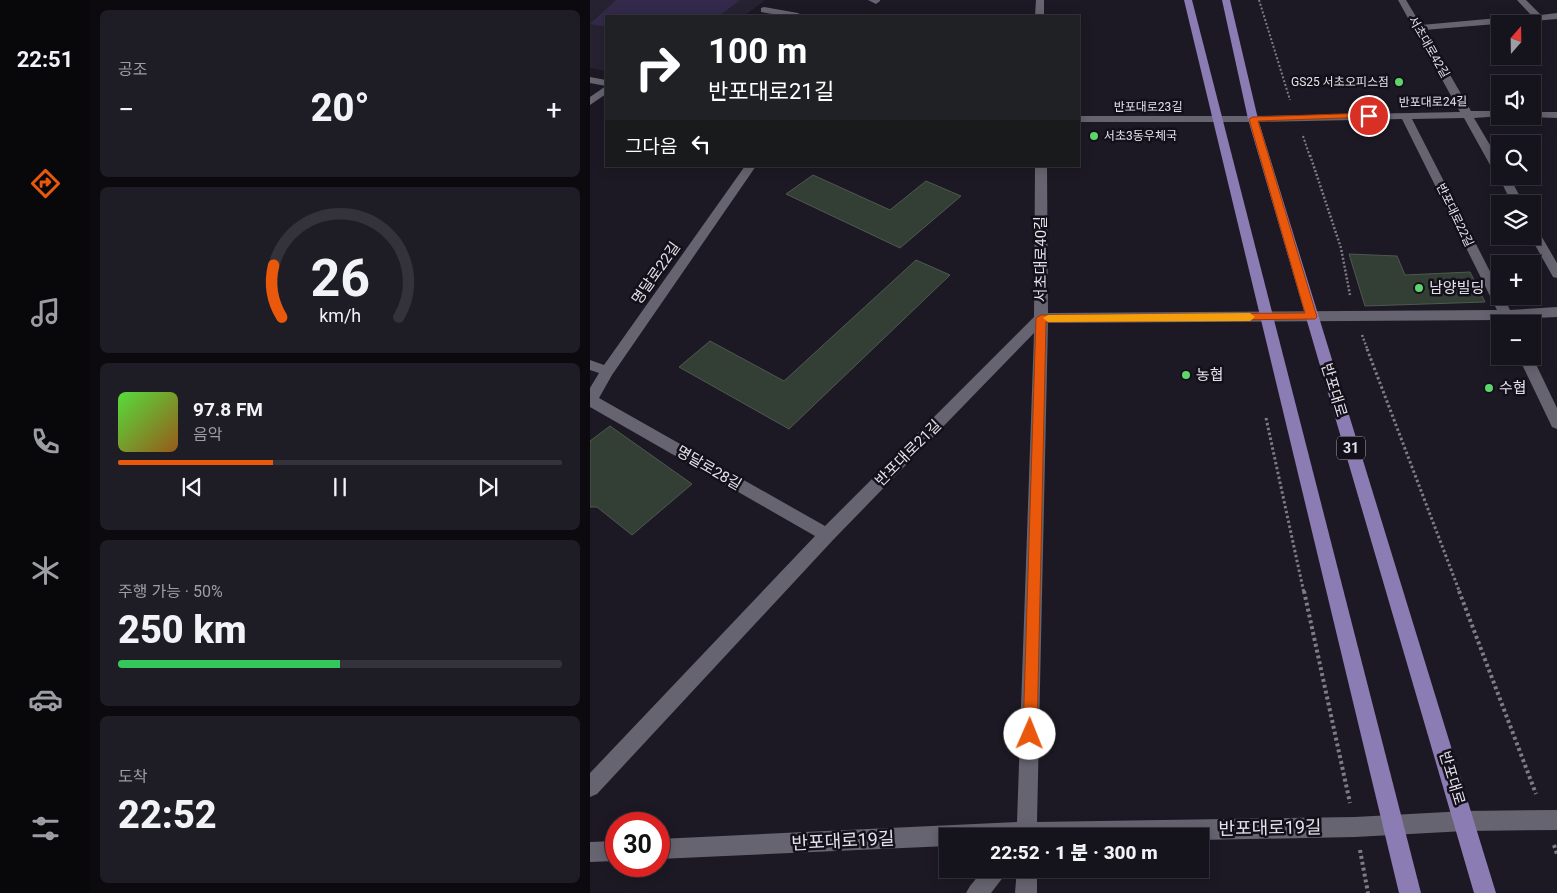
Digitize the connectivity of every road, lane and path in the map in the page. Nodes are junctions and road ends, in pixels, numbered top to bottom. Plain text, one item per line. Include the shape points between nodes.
1 (776, 0) edge
2 (1040, 0) edge
3 (1188, 0) edge
4 (1226, 0) edge
5 (1259, 0) edge
6 (1402, 0) edge
7 (1521, 0) edge
8 (764, 10) junction
9 (757, 15) edge
10 (792, 15) edge
11 (1040, 15) edge
12 (1536, 15) edge
13 (1557, 16) edge
14 (1541, 18) edge
15 (1491, 22) edge
16 (1418, 28) junction
17 (590, 80) edge
18 (605, 83) edge
19 (605, 90) edge
20 (590, 102) edge
21 (1467, 113) junction
22 (1491, 114) edge
23 (1541, 114) edge
24 (1406, 115) junction
25 (1557, 115) edge
26 (1296, 118) junction
27 (1080, 119) edge
28 (1217, 119) junction
29 (1253, 119) junction
30 (1491, 156) edge
31 (750, 167) edge
32 (1041, 167) edge
33 (1541, 245) edge
34 (1557, 274) edge
35 (1557, 312) edge
36 (1505, 315) edge
37 (1536, 315) edge
38 (1355, 316) junction
39 (1267, 317) junction
40 (1312, 317) junction
41 (1041, 318) junction
42 (1491, 319) edge
43 (590, 365) edge
44 (1529, 365) edge
45 (607, 370) junction
46 (590, 400) edge
47 (1265, 413) dead end
48 (1557, 423) edge
49 (827, 535) junction
50 (590, 787) edge
51 (1551, 820) edge
52 (1465, 821) junction
53 (1393, 826) junction
54 (1355, 827) junction
55 (1026, 828) edge
56 (1209, 831) edge
57 (939, 838) edge
58 (670, 849) edge
59 (605, 851) edge
60 (590, 852) edge
61 (1557, 854) edge
62 (990, 878) edge
63 (1027, 878) edge
64 (977, 893) edge
65 (1026, 893) edge
66 (1368, 893) edge
67 (1410, 893) edge
68 (1485, 893) edge

1 - 8 street
2 - 11 street
3 - 28 main road
4 - 29 main road, 반포대로 / 31
5 - 26 path
6 - 16 street, 서초대로42길
7 - 12 street
8 - 9 street
8 - 10 street
13 - 14 street
15 - 16 street
16 - 21 street, 서초대로42길
17 - 18 street
19 - 20 street
21 - 22 street, 반포대로24길
21 - 24 street, 반포대로24길
21 - 30 street, 서초대로42길
23 - 25 street
24 - 26 street, 반포대로24길
24 - 36 street, 반포대로22길
26 - 29 street, 반포대로24길
26 - 38 path via 1341,248
27 - 28 street, 반포대로23길
28 - 29 street, 반포대로24길
28 - 39 main road
29 - 40 main road, 반포대로 / 31
31 - 45 street, 명달로22길
32 - 41 street, 서초대로40길
33 - 34 street
35 - 37 street
38 - 40 street
38 - 42 street
38 - 51 path
39 - 40 street
39 - 41 street
39 - 53 main road
40 - 52 main road, 반포대로 / 31
41 - 49 street, 반포대로21길
41 - 55 street, 서초대로40길
43 - 45 street
44 - 48 street
45 - 46 street, 명달로22길
46 - 49 street, 명달로28길
47 - 54 path
49 - 50 street, 반포대로21길
51 - 52 street, 반포대로19길
51 - 61 path
52 - 53 street, 반포대로19길
52 - 68 main road, 반포대로 / 31
53 - 54 street, 반포대로19길
53 - 67 main road
54 - 56 street, 반포대로19길
54 - 66 path
57 - 58 street, 반포대로19길
59 - 60 street
62 - 64 street
63 - 65 street

